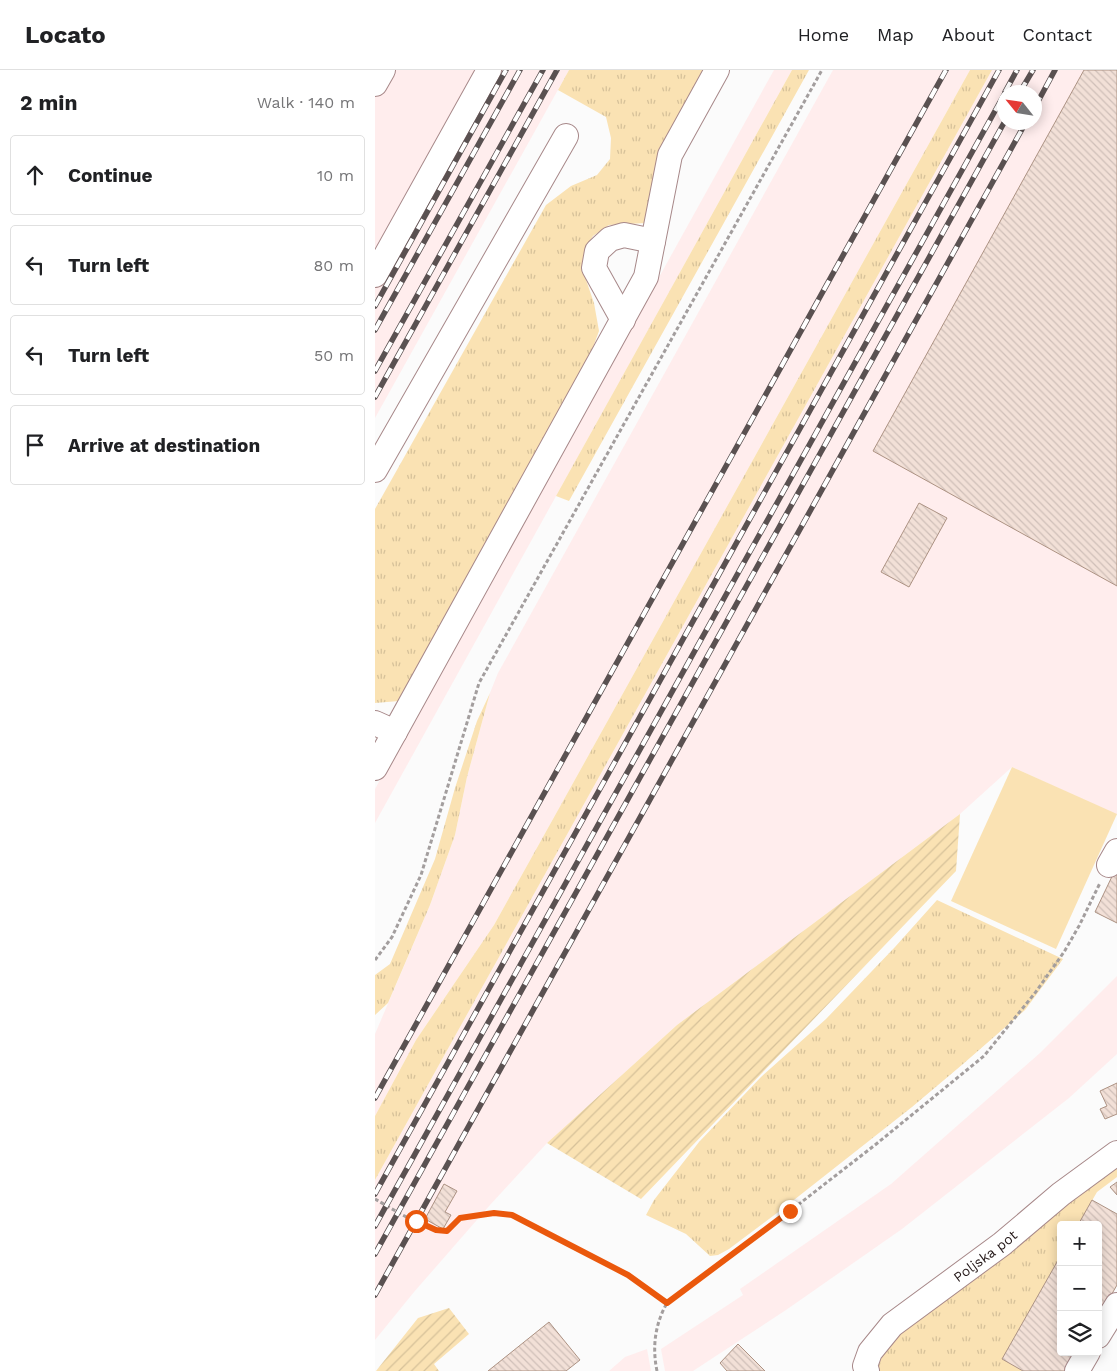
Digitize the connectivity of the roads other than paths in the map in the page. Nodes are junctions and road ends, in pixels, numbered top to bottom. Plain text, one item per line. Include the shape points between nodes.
1 (383, 70) edge
2 (489, 70) edge
3 (717, 70) edge
4 (375, 84) edge
5 (566, 136) dead end
6 (653, 241) junction
7 (375, 275) edge
8 (623, 320) junction
9 (375, 470) edge
10 (385, 727) edge
11 (375, 768) edge
12 (1117, 1153) edge
13 (1117, 1305) edge
14 (1102, 1329) edge
15 (1086, 1356) edge
16 (863, 1369) edge
17 (1077, 1371) edge

1 - 4 street
2 - 7 street
3 - 6 street via 670,155
5 - 9 street
6 - 8 street via 646,277
6 - 8 street via 624,235 610,239 597,250 595,268
8 - 10 street
10 - 11 street
12 - 16 street, Poljska pot via 892,1325 870,1352
13 - 14 street
15 - 17 street

